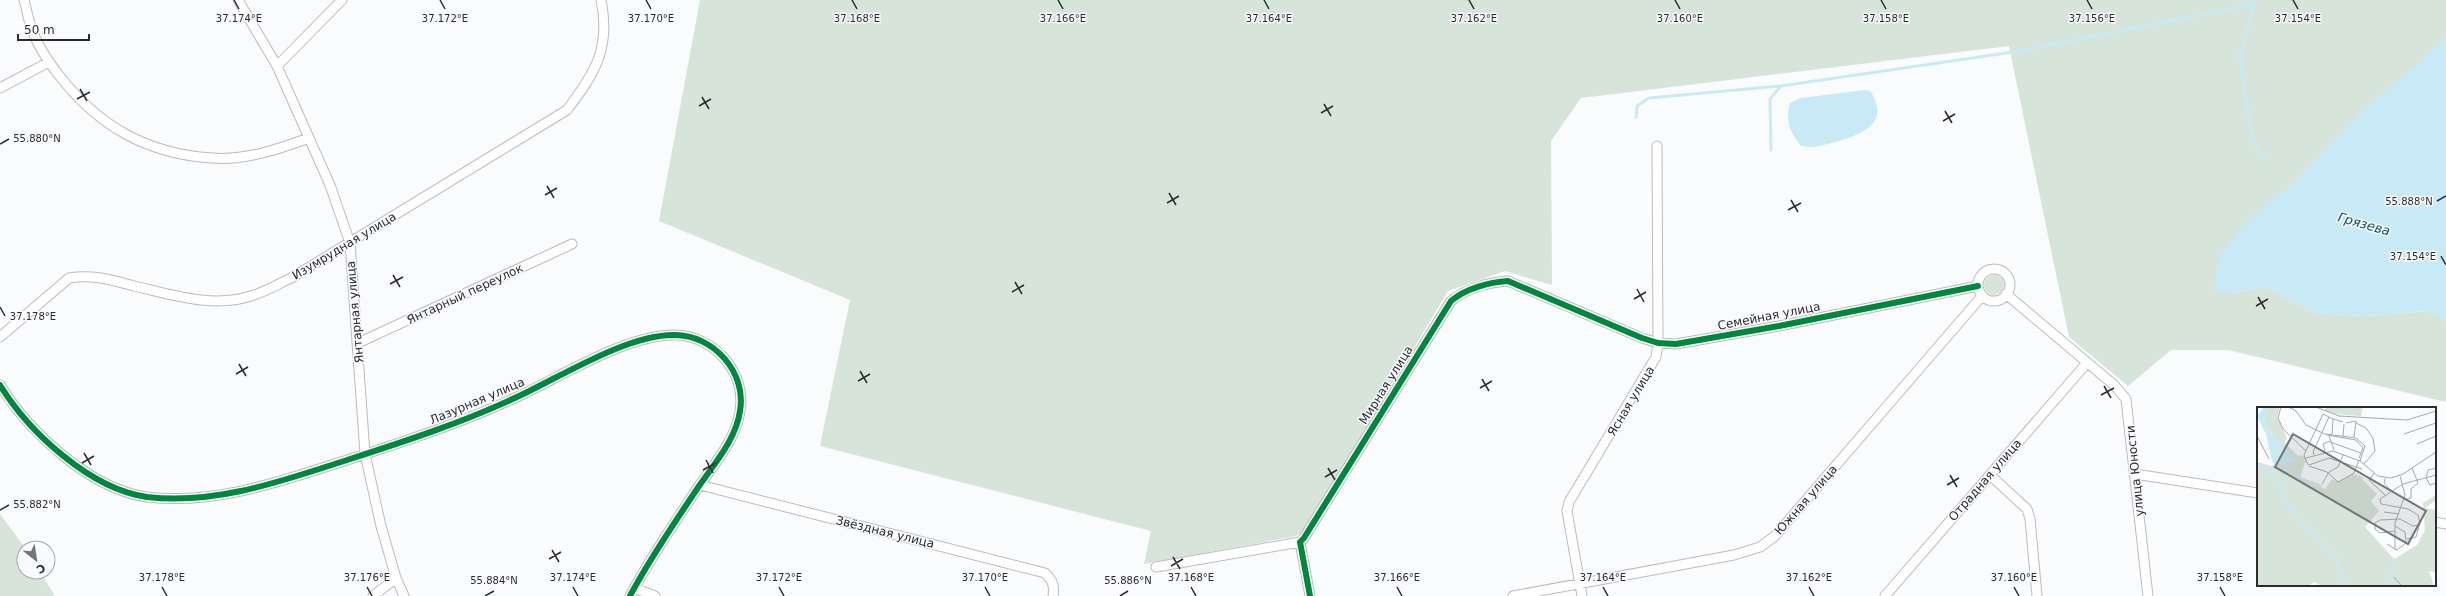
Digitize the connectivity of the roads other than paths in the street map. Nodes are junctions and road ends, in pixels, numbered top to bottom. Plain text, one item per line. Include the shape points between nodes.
1 (24, 0) edge
2 (238, 0) edge
3 (342, 0) edge
4 (601, 0) edge
5 (49, 62) junction
6 (277, 66) junction
7 (0, 88) edge
8 (309, 138) junction
9 (1657, 146) dead end
10 (350, 243) junction
11 (572, 244) dead end
12 (1978, 286) junction
13 (2006, 294) junction
14 (1982, 296) junction
15 (1568, 306) joint
16 (0, 337) edge
17 (358, 343) junction
18 (1658, 343) junction
19 (2086, 364) junction
20 (0, 385) edge
21 (365, 454) junction
22 (2135, 474) junction
23 (1990, 475) junction
24 (700, 485) junction
25 (2257, 493) edge
26 (2436, 522) edge
27 (2446, 524) edge
28 (1300, 542) junction
29 (1156, 567) dead end
30 (396, 578) junction
31 (1580, 583) junction
32 (632, 592) edge
33 (373, 596) edge
34 (404, 596) edge
35 (655, 596) edge
36 (1053, 596) edge
37 (1310, 596) edge
38 (1513, 596) edge
39 (1582, 596) edge
40 (1885, 596) edge
41 (2037, 596) edge
42 (2148, 596) edge

1 - 5 street via 32,30
2 - 6 street, Янтарная улица
3 - 6 street
4 - 10 street, Изумрудная улица via 605,22 600,56 587,83 567,110
5 - 7 street
5 - 8 street via 74,94 105,122 138,142 177,154 213,159 253,155
6 - 8 street, Янтарная улица
8 - 10 street, Янтарная улица via 330,185
9 - 18 street, Ясная улица
10 - 16 street, Изумрудная улица via 254,296 219,301 184,298 101,277 69,278
10 - 17 street, Янтарная улица
11 - 17 street, Янтарный переулок
12 - 13 street via 1984,272 1999,270 2009,280
12 - 14 street
12 - 18 street, Семейная улица via 1779,326 1676,344
13 - 14 street via 2002,298 1992,300
13 - 19 street, улица Юности
14 - 31 street, Южная улица via 1775,536 1760,547 1734,555
15 - 18 street, Семейная улица
15 - 28 street, Мирная улица via 1508,281 1465,292 1451,300
17 - 21 street, Янтарная улица
18 - 31 street, Ясная улица via 1652,366 1569,502 1567,511
19 - 22 street, улица Юности via 2126,399
19 - 23 street, Отрадная улица
20 - 21 street, Лазурная улица via 10,402 70,461 94,479 143,496 170,499 206,498 271,484
21 - 24 street, Лазурная улица via 517,397 613,350 674,334 692,337 717,349 727,361 740,392 741,410 733,436
21 - 30 street, Янтарная улица
22 - 25 street
22 - 42 street, улица Юности
23 - 40 street, Отрадная улица
23 - 41 street via 2027,509
24 - 32 street, Лазурная улица
24 - 36 street, Звёздная улица via 1045,573 1052,579
26 - 27 street
28 - 29 street
28 - 37 street
30 - 33 street
30 - 34 street, Янтарная улица
31 - 38 street, Южная улица
31 - 39 street, Ясная улица
32 - 35 street

